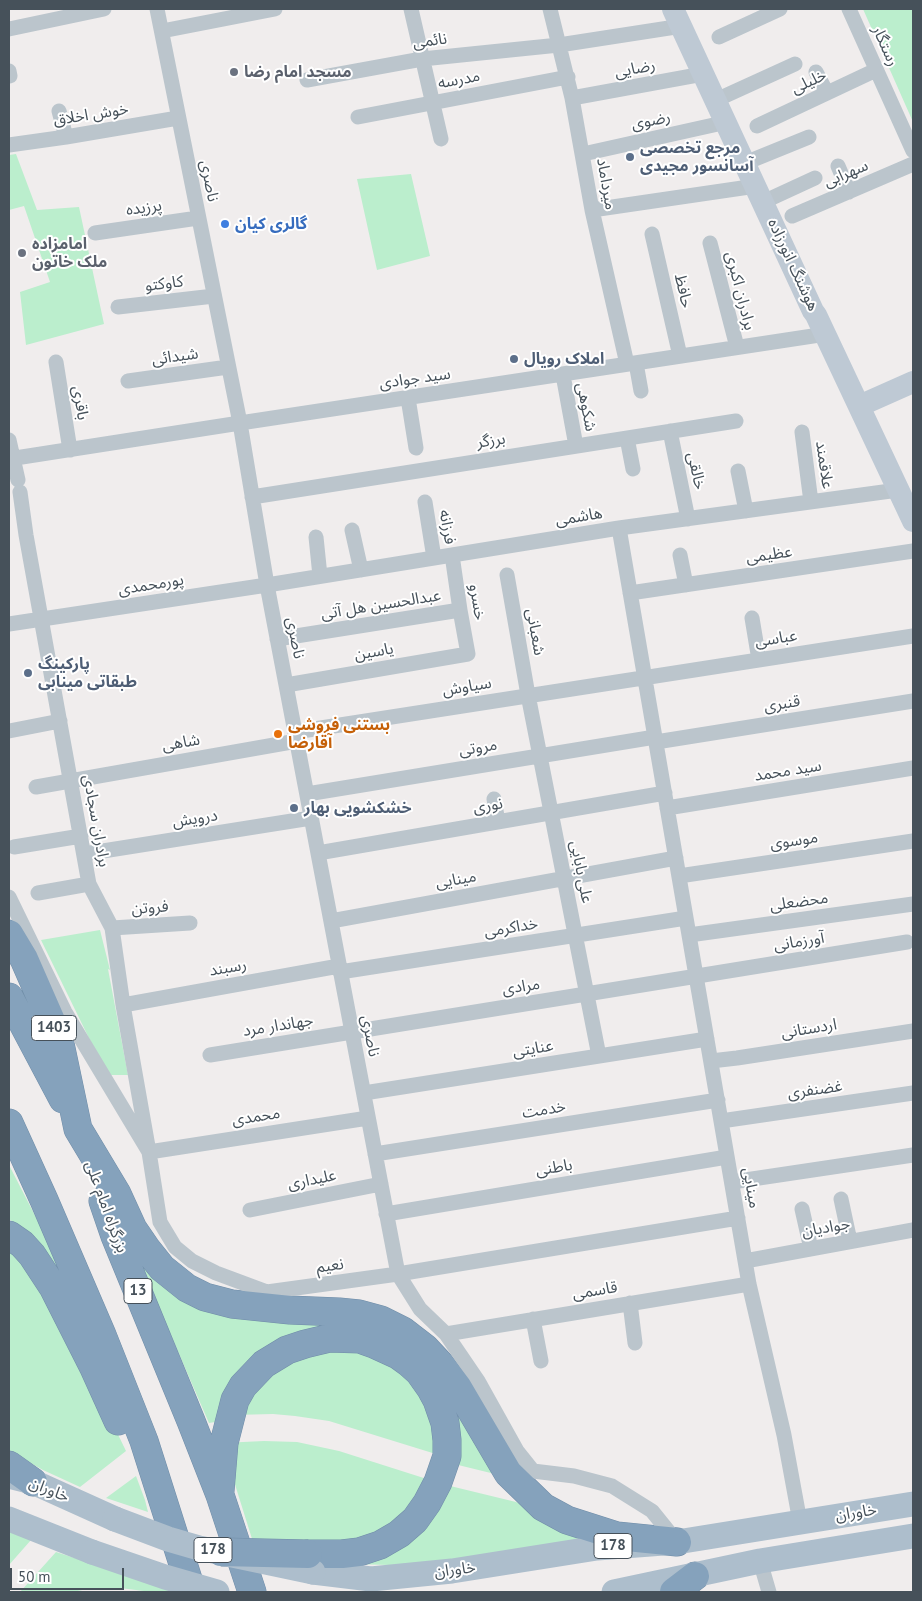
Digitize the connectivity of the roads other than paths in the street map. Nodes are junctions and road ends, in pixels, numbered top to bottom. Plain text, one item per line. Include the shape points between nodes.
1 (104, 9) edge
2 (158, 9) edge
3 (275, 9) edge
4 (411, 9) edge
5 (550, 9) edge
6 (780, 9) edge
7 (849, 9) edge
8 (228, 13) edge
9 (678, 18) edge
10 (9, 29) edge
11 (162, 31) junction
12 (719, 37) dead end
13 (559, 45) junction
14 (422, 59) junction
15 (795, 64) dead end
16 (876, 70) junction
17 (816, 72) dead end
18 (704, 74) junction
19 (568, 77) junction
20 (307, 80) dead end
21 (827, 93) junction
22 (572, 98) junction
23 (716, 100) junction
24 (432, 102) junction
25 (59, 111) dead end
26 (358, 117) dead end
27 (178, 118) junction
28 (726, 122) junction
29 (757, 126) dead end
30 (66, 137) junction
31 (809, 137) dead end
32 (441, 139) dead end
33 (9, 145) edge
34 (913, 151) edge
35 (583, 154) junction
36 (745, 163) junction
37 (913, 164) edge
38 (838, 166) dead end
39 (815, 178) dead end
40 (849, 192) junction
41 (759, 194) junction
42 (592, 210) junction
43 (792, 216) dead end
44 (198, 218) junction
45 (95, 233) dead end
46 (652, 234) dead end
47 (710, 244) dead end
48 (214, 296) junction
49 (118, 307) dead end
50 (826, 334) junction
51 (737, 348) junction
52 (680, 356) junction
53 (56, 362) dead end
54 (632, 364) junction
55 (228, 367) junction
56 (563, 375) junction
57 (128, 382) dead end
58 (913, 382) edge
59 (641, 390) dead end
60 (408, 398) junction
61 (859, 406) junction
62 (736, 421) dead end
63 (240, 423) junction
64 (670, 431) junction
65 (802, 432) dead end
66 (627, 438) junction
67 (9, 440) edge
68 (576, 446) junction
69 (416, 448) dead end
70 (70, 450) junction
71 (10, 459) edge
72 (633, 469) dead end
73 (738, 471) dead end
74 (252, 496) junction
75 (425, 502) dead end
76 (811, 502) junction
77 (908, 507) edge
78 (746, 511) junction
79 (688, 519) junction
80 (619, 528) junction
81 (352, 530) dead end
82 (316, 537) dead end
83 (913, 551) edge
84 (452, 555) junction
85 (680, 555) dead end
86 (434, 558) junction
87 (361, 570) junction
88 (507, 575) dead end
89 (320, 576) junction
90 (267, 585) junction
91 (686, 585) junction
92 (630, 593) junction
93 (460, 610) junction
94 (752, 618) dead end
95 (41, 619) junction
96 (9, 624) edge
97 (913, 636) edge
98 (277, 639) junction
99 (468, 654) joint
100 (759, 660) junction
101 (645, 677) junction
102 (286, 685) junction
103 (528, 696) junction
104 (913, 701) edge
105 (60, 722) junction
106 (9, 731) edge
107 (296, 737) junction
108 (656, 739) junction
109 (540, 756) junction
110 (913, 768) edge
111 (71, 780) junction
112 (36, 787) dead end
113 (307, 794) junction
114 (494, 799) dead end
115 (666, 801) junction
116 (551, 813) junction
117 (311, 818) junction
118 (498, 822) junction
119 (80, 836) junction
120 (913, 841) edge
121 (14, 846) dead end
122 (318, 853) junction
123 (84, 854) junction
124 (676, 858) junction
125 (679, 876) junction
126 (564, 879) junction
127 (89, 884) junction
128 (38, 893) dead end
129 (9, 897) edge
130 (913, 904) edge
131 (686, 918) junction
132 (331, 921) junction
133 (190, 923) dead end
134 (112, 928) junction
135 (9, 934) edge
136 (575, 935) junction
137 (689, 935) junction
138 (907, 942) dead end
139 (340, 969) junction
140 (696, 976) junction
141 (587, 994) junction
142 (9, 997) edge
143 (123, 1005) junction
144 (913, 1031) edge
145 (352, 1032) junction
146 (707, 1039) junction
147 (210, 1055) dead end
148 (598, 1056) junction
149 (711, 1061) junction
150 (364, 1093) junction
151 (913, 1093) edge
152 (718, 1100) junction
153 (368, 1118) junction
154 (721, 1121) junction
155 (9, 1123) edge
156 (78, 1129) junction
157 (9, 1150) edge
158 (149, 1152) junction
159 (375, 1154) junction
160 (913, 1155) edge
161 (728, 1157) junction
162 (732, 1182) junction
163 (381, 1184) junction
164 (841, 1199) dead end
165 (44, 1200) junction
166 (802, 1209) dead end
167 (250, 1210) dead end
168 (386, 1214) junction
169 (738, 1218) junction
170 (913, 1230) edge
171 (9, 1235) edge
172 (850, 1242) junction
173 (810, 1249) junction
174 (745, 1261) junction
175 (398, 1274) junction
176 (749, 1284) junction
177 (267, 1292) joint
178 (630, 1304) junction
179 (533, 1319) junction
180 (446, 1334) junction
181 (635, 1343) dead end
182 (541, 1361) dead end
183 (9, 1465) edge
184 (21, 1479) edge
185 (220, 1495) junction
186 (913, 1504) edge
187 (164, 1506) junction
188 (9, 1519) edge
189 (800, 1522) junction
190 (913, 1536) edge
191 (677, 1542) junction
192 (221, 1552) joint
193 (760, 1561) junction
194 (310, 1563) junction
195 (695, 1576) junction
196 (192, 1592) edge
197 (216, 1592) edge
198 (252, 1592) edge
199 (614, 1592) edge
200 (674, 1592) edge
201 (769, 1592) edge

1 - 10 street
2 - 11 street, ناصری
3 - 8 street
4 - 14 street
5 - 13 street, میرداماد
6 - 12 street
7 - 16 street, رستگار
8 - 11 street
9 - 13 street, نائمی
9 - 18 main road, هوشنگ انورزاده
11 - 27 street, ناصری
13 - 14 street, نائمی
13 - 19 street, میرداماد
14 - 20 street, نائمی
14 - 24 street
15 - 23 street
16 - 21 street, خلیلی
16 - 34 street, رستگار
17 - 21 street
18 - 22 street, رضایی
18 - 23 main road, هوشنگ انورزاده
19 - 22 street, میرداماد
19 - 24 street, مدرسه
21 - 29 street, خلیلی
22 - 35 street, میرداماد
23 - 28 main road, هوشنگ انورزاده
24 - 26 street, مدرسه
24 - 32 street
25 - 30 street
27 - 30 street, خوش اخلاق
27 - 44 street, ناصری
28 - 35 street, رضوی
28 - 36 main road, هوشنگ انورزاده
30 - 33 street, خوش اخلاق
31 - 36 street
35 - 42 street, میرداماد
36 - 41 main road, هوشنگ انورزاده
37 - 40 street, سهرابی
38 - 40 street
39 - 41 street
40 - 43 street, سهرابی
41 - 42 street
41 - 50 main road, هوشنگ انورزاده
42 - 54 street, میرداماد
44 - 45 street, پرزیده
44 - 48 street, ناصری
46 - 52 street, حافظ
47 - 51 street, برادران اکبری
48 - 49 street, کاوکتو
48 - 55 street, ناصری
50 - 51 street, سید جوادی
50 - 61 main road, هوشنگ انورزاده
51 - 52 street, سید جوادی
52 - 54 street, سید جوادی
53 - 70 street, باقری
54 - 56 street, سید جوادی
54 - 59 street, میرداماد
55 - 57 street, شیدائی
55 - 63 street, ناصری
56 - 60 street, سید جوادی
56 - 68 street, شکوهی
58 - 61 main road
60 - 63 street, سید جوادی
60 - 69 street
61 - 77 main road, هوشنگ انورزاده
62 - 64 street, برزگر
63 - 70 street, سید جوادی
63 - 74 street, ناصری
64 - 66 street, برزگر
64 - 79 street, خالقی
65 - 76 street, علاقمند
66 - 68 street, برزگر
66 - 72 street
67 - 71 street, برادران سجادی
68 - 74 street, برزگر
70 - 71 street, سید جوادی
71 - 95 street, برادران سجادی via 19,486
73 - 78 street
74 - 90 street, ناصری
75 - 86 street, فرزانه
76 - 77 street, هاشمی
76 - 78 street, هاشمی
78 - 79 street, هاشمی
79 - 80 street, هاشمی
80 - 84 street, هاشمی
80 - 92 street, مینایی
81 - 87 street
82 - 89 street
83 - 91 street, عظیمی
84 - 86 street, هاشمی
84 - 93 street, خسرو
85 - 91 street
86 - 87 street, هاشمی
87 - 89 street, هاشمی
88 - 103 street, شعبانی
89 - 90 street, هاشمی
90 - 95 street, پورمحمدی
90 - 98 street, ناصری
91 - 92 street, عظیمی
92 - 101 street, مینایی
93 - 98 street, عبدالحسین هل آتی
93 - 99 street, خسرو
94 - 100 street
95 - 96 street, پورمحمدی
95 - 105 street, برادران سجادی
97 - 100 street, عباسی
98 - 102 street, ناصری
99 - 102 street, یاسین
100 - 101 street, عباسی
101 - 103 street, سیاوش
101 - 108 street, مینایی
102 - 107 street, ناصری
103 - 107 street, سیاوش
103 - 109 street, علی بابایی
104 - 108 street, قنبری
105 - 106 street
105 - 111 street, برادران سجادی
107 - 111 street, شاهی
107 - 113 street, ناصری
108 - 109 street, مروتی
108 - 115 street, مینایی
109 - 113 street, مروتی
109 - 116 street, علی بابایی
110 - 115 street, سید محمد
111 - 112 street, شاهی
111 - 119 street, برادران سجادی
113 - 117 street, ناصری
114 - 118 street
115 - 116 street, نوری
115 - 124 street, مینایی
116 - 118 street, نوری
116 - 126 street, علی بابایی
117 - 122 street, ناصری
117 - 123 street, درویش
118 - 122 street, نوری
119 - 121 street
119 - 123 street, برادران سجادی
120 - 125 street, موسوی
122 - 132 street, ناصری
123 - 127 street, برادران سجادی
124 - 125 street, مینایی
124 - 126 street, مینایی
125 - 131 street, مینایی
126 - 132 street, مینایی
126 - 136 street, علی بابایی
127 - 128 street
127 - 134 street, برادران سجادی
129 - 158 street via 64,1012
130 - 137 street, محضعلی
131 - 136 street, خداکرمی
131 - 137 street, مینایی
132 - 139 street, ناصری
133 - 134 street, فروتن
134 - 143 street, برادران سجادی
135 - 156 highway, 1403 via 24,959 59,1039
136 - 139 street, خداکرمی
136 - 141 street, علی بابایی
137 - 140 street, مینایی
138 - 140 street, آورزمانی
139 - 143 street, رسبند
139 - 145 street, ناصری
140 - 141 street, مرادی
140 - 146 street, مینایی
141 - 145 street, مرادی
141 - 148 street, علی بابایی
142 - 156 highway, بزرگراه امام علی / 13
143 - 158 street, برادران سجادی
144 - 149 street, اردستانی
145 - 147 street, جهاندار مرد
145 - 150 street, ناصری
146 - 148 street, عنایتی
146 - 149 street, مینایی
148 - 150 street, عنایتی
149 - 152 street, مینایی
150 - 153 street, ناصری
151 - 154 street, غضنفری
152 - 154 street, مینایی
152 - 159 street, خدمت
153 - 158 street, محمدی
153 - 159 street, ناصری
154 - 161 street, مینایی
155 - 165 highway
156 - 185 highway, بزرگراه امام علی / 13 via 115,1236
156 - 191 highway via 117,1194 133,1230 162,1268 187,1288 232,1304 359,1314 403,1330 440,1364 458,1388 508,1473 543,1507 567,1520 617,1536
157 - 165 highway
158 - 177 street, برادران سجادی via 160,1222 175,1247 192,1261 216,1273
159 - 163 street, ناصری
160 - 162 street
161 - 162 street, مینایی
161 - 168 street, باطنی
162 - 169 street, مینایی
163 - 167 street, علیداری
163 - 168 street, ناصری
164 - 172 street
165 - 187 highway via 144,1441
166 - 173 street
168 - 175 street, ناصری
169 - 174 street, مینایی
169 - 175 street
170 - 172 street, جوادیان
171 - 187 highway via 22,1244 53,1287 130,1448
172 - 173 street, جوادیان
173 - 174 street, جوادیان
174 - 176 street, مینایی
175 - 177 street, نعیم
175 - 180 street via 420,1309
176 - 178 street, قاسمی
176 - 189 street, مینایی via 784,1435
178 - 179 street, قاسمی
178 - 181 street
179 - 180 street, قاسمی
179 - 182 street
180 - 191 street via 478,1381 517,1451 533,1471 574,1476 612,1486 652,1511
183 - 184 highway
184 - 192 main road, خاوران / 178, bridge via 168,1539
185 - 194 highway via 224,1444 235,1400 243,1386 264,1364 296,1347 330,1338 360,1339 409,1363 437,1400 445,1423 447,1456 438,1482 415,1520 399,1534 360,1552
185 - 198 highway, بزرگراه امام علی / 13
186 - 189 main road, خاوران / 178
187 - 196 highway
188 - 197 main road, 178, bridge via 92,1552
189 - 191 main road, خاوران / 178
190 - 193 main road, خاوران
191 - 194 main road, خاوران / 178 via 597,1548 371,1579
192 - 194 highway, bridge
193 - 195 main road, خاوران
193 - 201 street
195 - 199 main road, خاوران
195 - 200 highway

